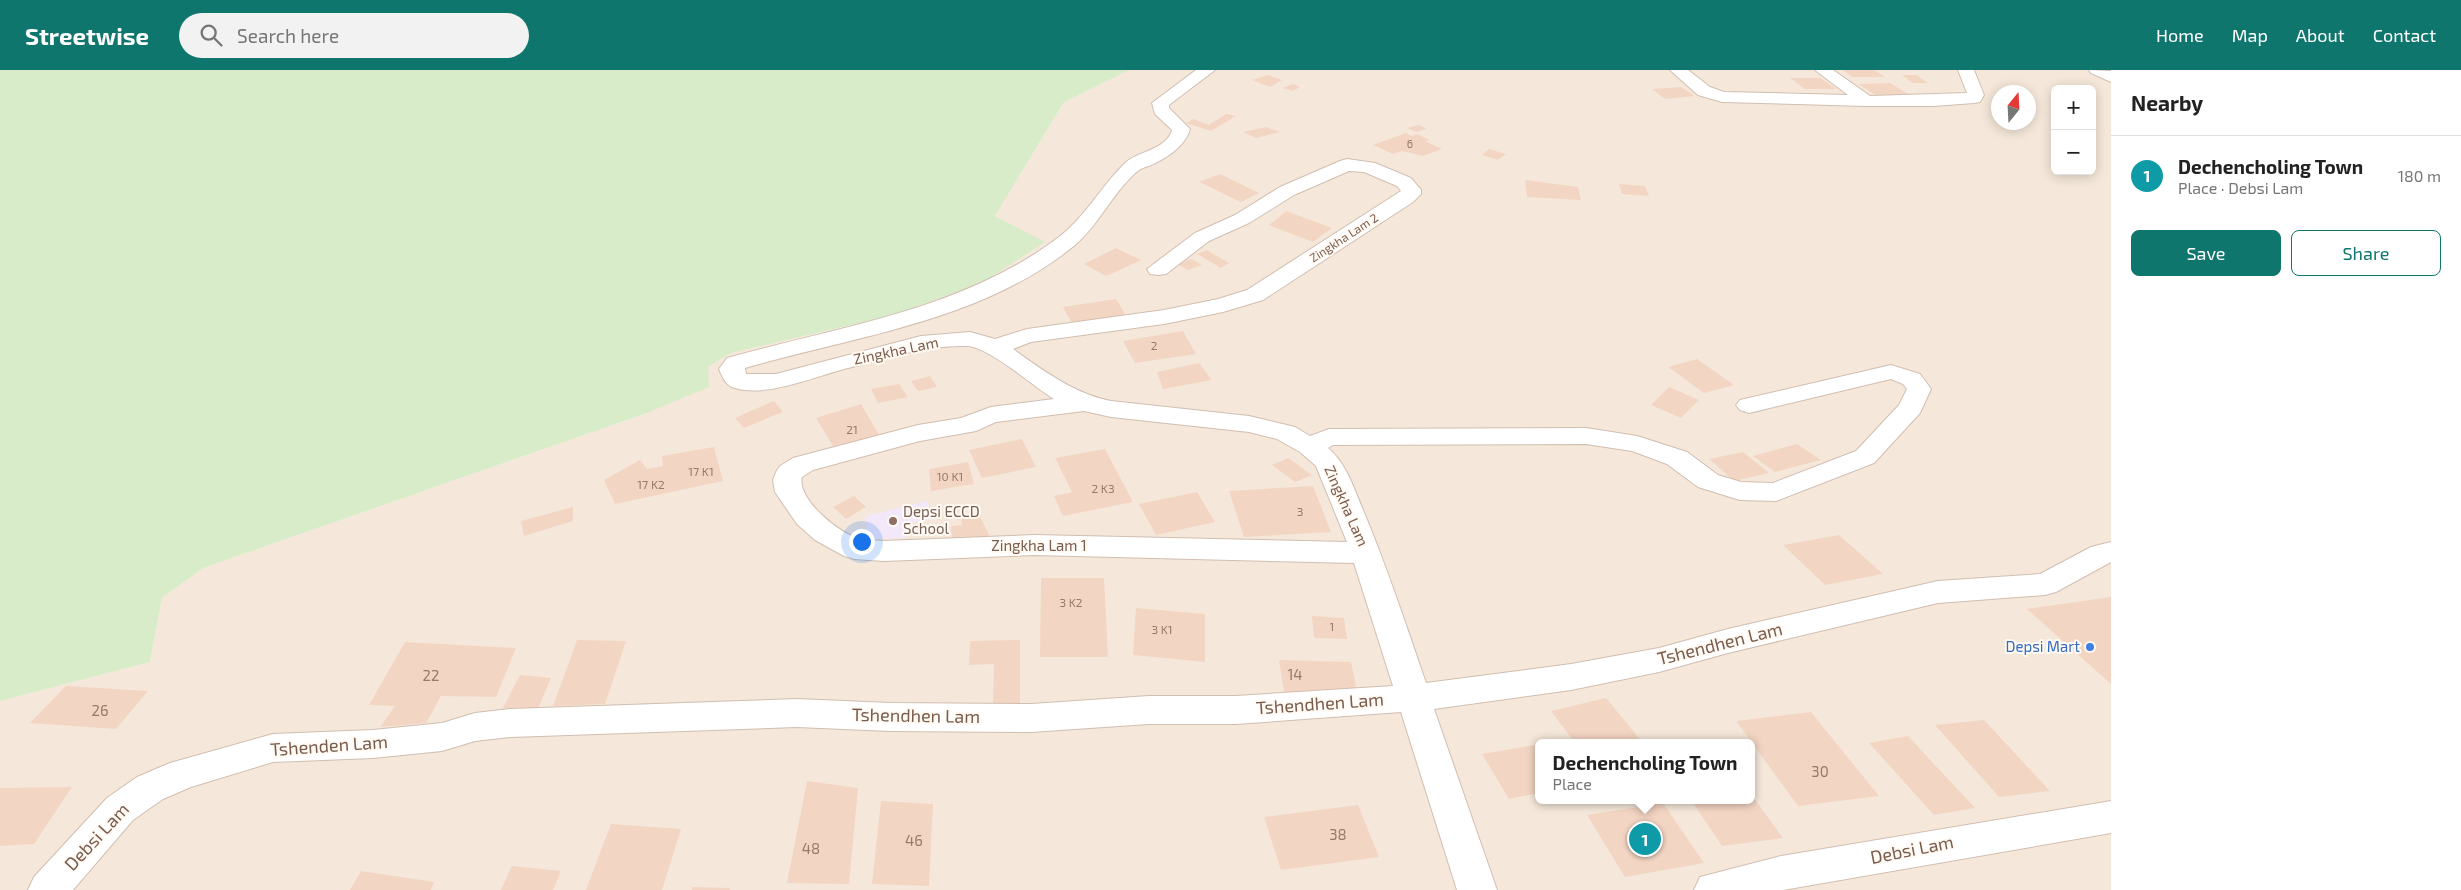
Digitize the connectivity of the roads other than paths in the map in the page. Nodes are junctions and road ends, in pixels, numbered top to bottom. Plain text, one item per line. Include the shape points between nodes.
1 (1206, 70) edge
2 (1678, 70) edge
3 (1823, 70) edge
4 (1966, 70) edge
5 (2097, 70) edge
6 (2111, 78) edge
7 (1866, 101) junction
8 (1158, 269) dead end
9 (995, 348) junction
10 (1084, 403) junction
11 (1749, 405) dead end
12 (1309, 446) junction
13 (2111, 552) edge
14 (1366, 553) junction
15 (1415, 698) junction
16 (512, 723) joint
17 (150, 788) joint
18 (2111, 816) edge
19 (48, 890) edge
20 (1477, 890) edge
21 (1714, 890) edge

1 - 9 street, Zingkha Lam via 1160,103 1160,110 1181,129 1175,140 1132,166 1069,239 1025,272 928,312 765,354 736,364 731,369 736,379 742,382 777,381 921,343 970,339
2 - 7 street via 1704,91 1722,97
3 - 7 street
4 - 7 street via 1974,86 1974,98
5 - 6 street
8 - 9 street, Zingkha Lam 2 via 1202,237 1242,219 1287,191 1347,165 1368,167 1404,182 1411,190 1406,198 1255,295 1164,317 1027,336
9 - 10 street, Zingkha Lam via 1065,395
10 - 12 street, Zingkha Lam via 1111,409 1249,424 1286,433
10 - 14 street, Zingkha Lam 1 via 991,415 967,425 918,433 803,464 790,472 787,480 789,492 807,517 825,533 854,549 884,551 1034,545
11 - 12 street via 1891,372 1910,378 1919,389 1911,408 1864,457 1776,492 1740,490 1708,481 1677,458 1645,447 1586,436 1329,437
12 - 14 street, Zingkha Lam via 1327,461
13 - 15 street, Tshendhen Lam via 2101,554 2045,584 1938,592 1659,660 1570,677
14 - 15 street, Zingkha Lam
15 - 16 street, Tshendhen Lam via 1236,710 1149,710 1031,718 797,713
15 - 20 street, Zingkha Lam
16 - 17 street, Tshenden Lam via 374,744 273,748 198,769
17 - 19 street, Debsi Lam via 120,809
18 - 21 street, Debsi Lam via 1781,874

